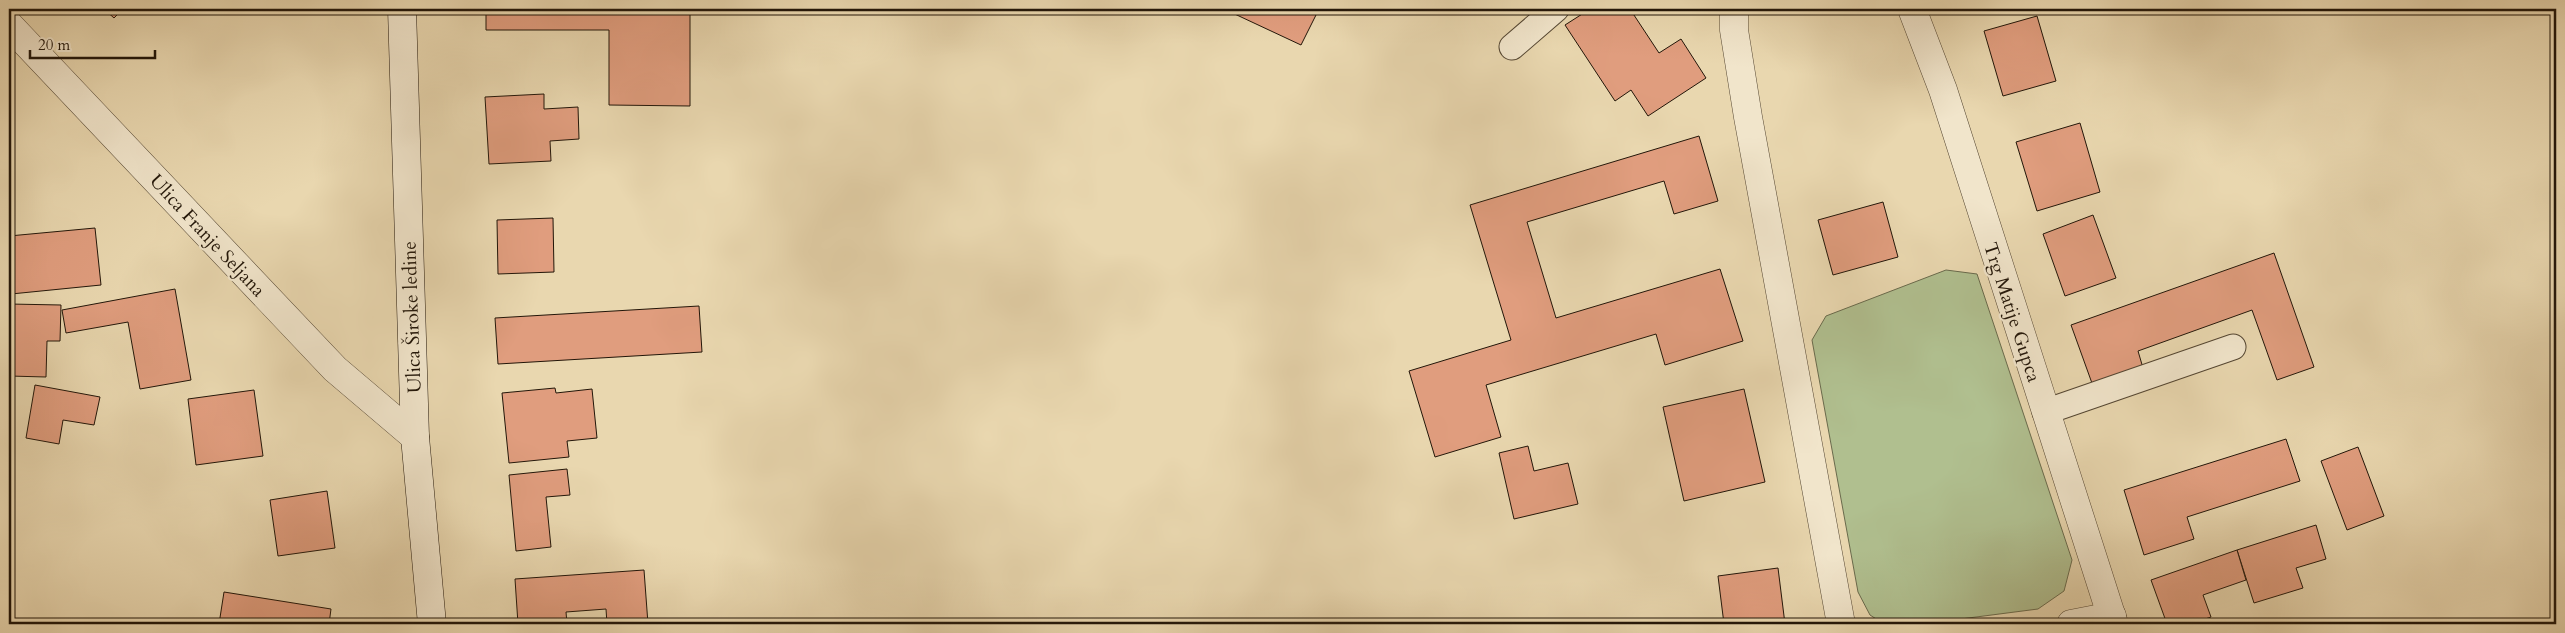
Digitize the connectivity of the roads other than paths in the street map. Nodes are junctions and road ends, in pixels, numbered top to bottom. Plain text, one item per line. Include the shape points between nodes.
1 (402, 9) edge
2 (1556, 9) edge
3 (1734, 9) edge
4 (1912, 9) edge
5 (9, 25) edge
6 (1512, 47) dead end
7 (2233, 347) dead end
8 (2045, 412) junction
9 (415, 438) junction
10 (2113, 620) edge
11 (432, 624) edge
12 (1841, 624) edge
13 (2071, 624) edge

1 - 9 street, Ulica Široke ledine
2 - 6 lane
3 - 12 street via 1734,30 1748,117
4 - 8 street, Trg Matije Gupca via 1943,90
5 - 9 street, Ulica Franje Seljana via 335,369
7 - 8 lane
8 - 10 street, Trg Matije Gupca
9 - 11 street, Ulica Široke ledine
10 - 13 street, Trg Matije Gupca

